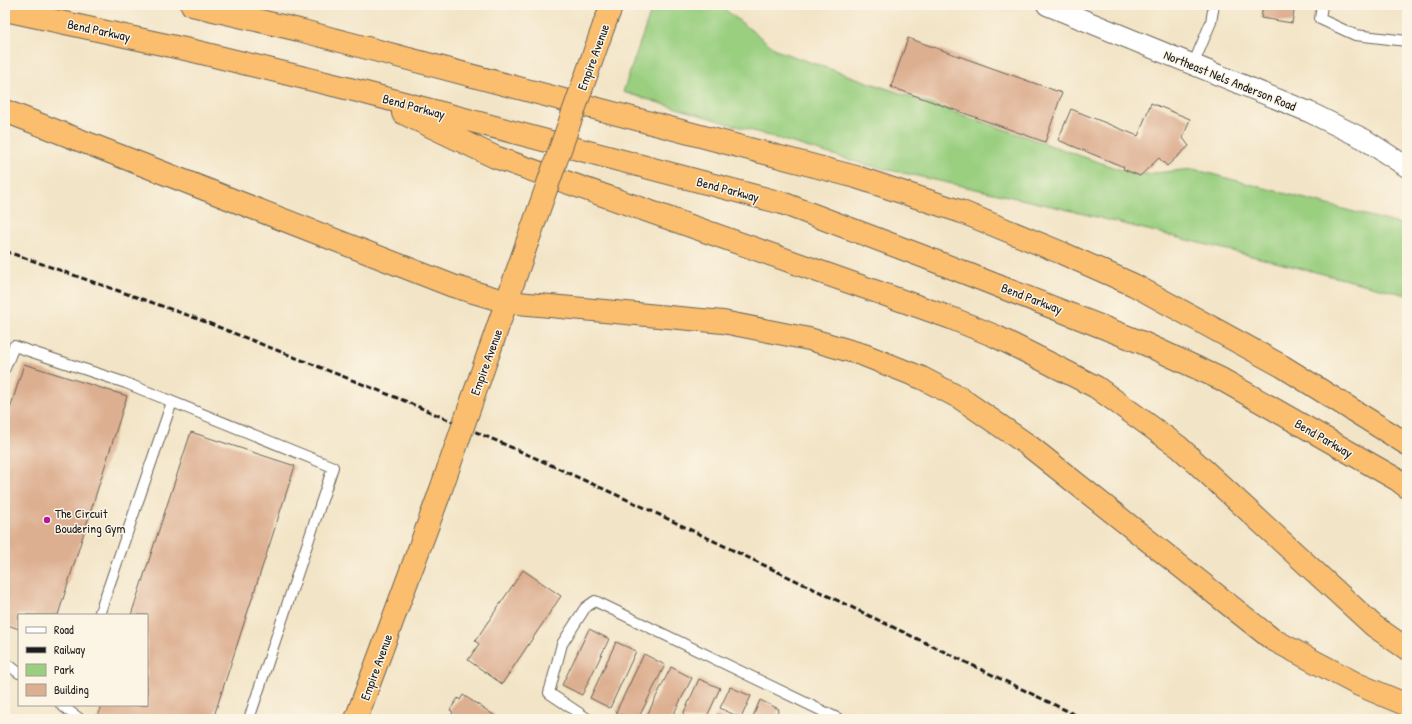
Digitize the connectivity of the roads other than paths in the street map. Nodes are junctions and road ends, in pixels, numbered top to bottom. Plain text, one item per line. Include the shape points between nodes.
1 (192, 5) edge
2 (612, 5) edge
3 (1048, 5) edge
4 (1214, 5) edge
5 (1322, 5) edge
6 (5, 10) edge
7 (1407, 41) edge
8 (1193, 65) junction
9 (358, 91) junction
10 (5, 111) edge
11 (1407, 167) edge
12 (507, 302) junction
13 (5, 368) edge
14 (172, 402) junction
15 (1407, 444) edge
16 (1407, 487) edge
17 (99, 614) edge
18 (1407, 649) edge
19 (5, 662) edge
20 (18, 672) edge
21 (1407, 705) edge
22 (65, 706) edge
23 (80, 719) edge
24 (249, 719) edge
25 (356, 719) edge
26 (588, 719) edge
27 (839, 719) edge

1 - 15 highway via 322,36 856,177 962,212 1134,285 1282,366
2 - 12 highway, Empire Avenue, bridge
3 - 8 street, Northeast Nels Anderson Road
4 - 8 lane via 1211,22
5 - 7 lane via 1320,19 1355,35
6 - 9 highway, Bend Parkway via 194,51
8 - 11 street, Northeast Nels Anderson Road via 1309,112 1364,139
9 - 16 highway, Bend Parkway via 782,203 915,253 1143,343 1221,379
9 - 18 highway via 495,158 950,318 995,336 1054,365 1096,388 1180,447 1374,626
10 - 12 highway via 446,283
12 - 21 highway via 723,322 809,339 922,378 960,398 1028,445 1272,639 1357,684
12 - 25 highway, Empire Avenue, bridge
13 - 14 lane via 14,346 126,383
14 - 17 lane
14 - 24 lane via 333,467
19 - 20 lane
22 - 23 lane
26 - 27 lane via 549,693 562,644 585,608 595,601

